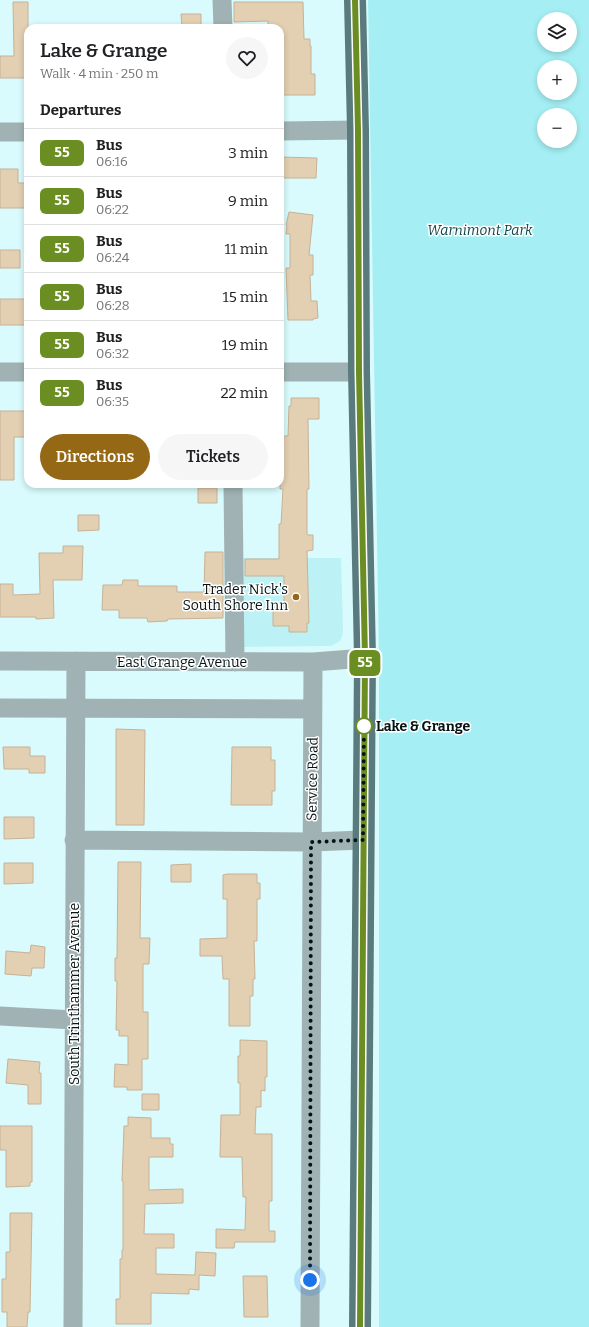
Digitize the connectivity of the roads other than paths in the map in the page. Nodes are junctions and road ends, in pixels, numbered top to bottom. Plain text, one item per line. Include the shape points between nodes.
1 (222, 0) edge
2 (355, 0) edge
3 (223, 24) edge
4 (358, 130) junction
5 (284, 131) edge
6 (0, 132) edge
7 (24, 132) edge
8 (0, 372) edge
9 (24, 372) edge
10 (284, 372) edge
11 (359, 372) junction
12 (233, 488) edge
13 (365, 658) junction
14 (0, 661) edge
15 (76, 661) junction
16 (235, 662) junction
17 (313, 662) junction
18 (0, 708) edge
19 (76, 708) junction
20 (313, 709) junction
21 (74, 840) junction
22 (363, 840) junction
23 (311, 842) junction
24 (0, 1016) edge
25 (74, 1020) junction
26 (73, 1327) edge
27 (310, 1327) edge
28 (360, 1327) edge

1 - 3 street
2 - 4 main road
4 - 5 street
4 - 11 main road
6 - 7 street
8 - 9 street
10 - 11 street
11 - 13 main road
12 - 16 street
13 - 17 street, East Grange Avenue
13 - 22 main road
14 - 15 street, East Grange Avenue
15 - 16 street, East Grange Avenue
15 - 19 street, South Trinthammer Avenue
16 - 17 street, East Grange Avenue
17 - 20 street, Service Road
18 - 19 street
19 - 20 street
19 - 21 street, South Trinthammer Avenue
20 - 23 street, Service Road
21 - 23 street
21 - 25 street, South Trinthammer Avenue
22 - 23 street
22 - 28 main road
23 - 27 street, Service Road
24 - 25 street
25 - 26 street, South Trinthammer Avenue

